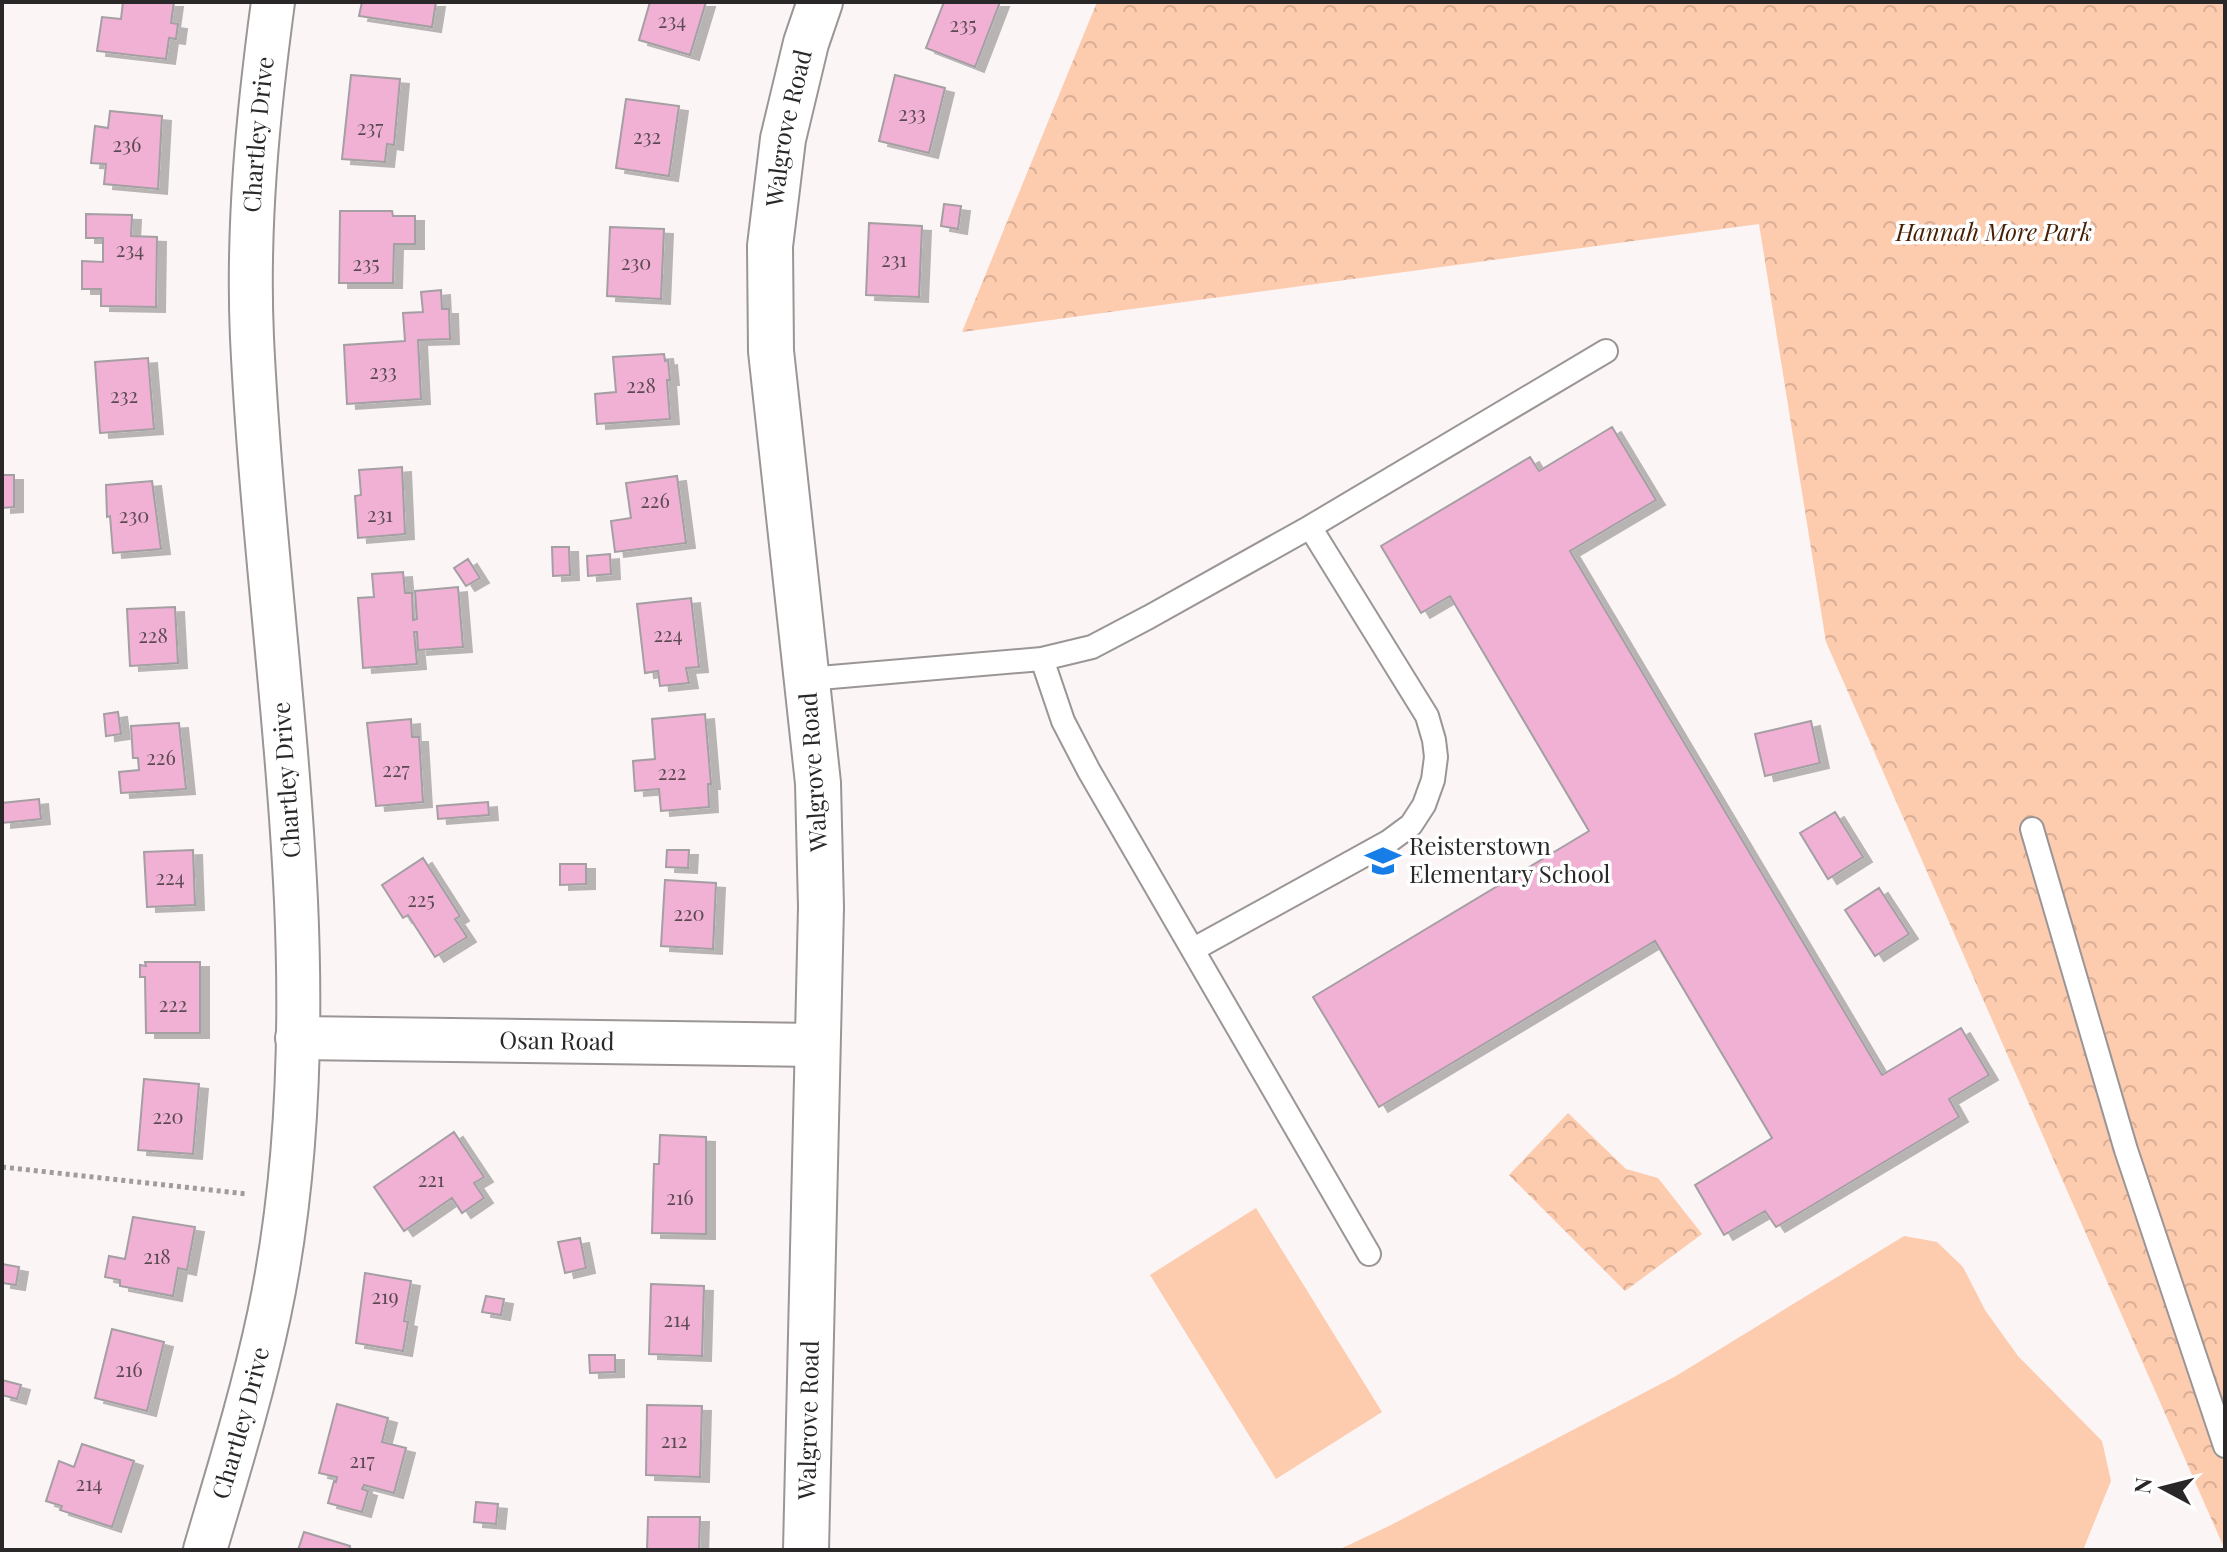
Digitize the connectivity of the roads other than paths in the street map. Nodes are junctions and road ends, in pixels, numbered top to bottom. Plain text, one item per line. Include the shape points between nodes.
1 (273, 2) edge
2 (820, 2) edge
3 (1606, 351) dead end
4 (1310, 527) junction
5 (1042, 659) junction
6 (808, 679) junction
7 (2032, 829) dead end
8 (1194, 949) junction
9 (297, 1038) junction
10 (818, 1045) junction
11 (1369, 1254) dead end
12 (2225, 1446) edge
13 (205, 1550) edge
14 (806, 1550) edge

1 - 9 street, Chartley Drive via 253,191 252,336 296,902
2 - 6 street, Walgrove Road via 783,139 770,246 771,351
3 - 4 lane
4 - 5 lane via 1092,647
4 - 8 lane via 1427,716 1436,757 1433,780 1411,825 1388,842
5 - 6 lane
5 - 8 lane via 1069,733
6 - 10 street, Walgrove Road via 818,783
7 - 12 lane via 2126,1150
8 - 11 lane
9 - 10 street, Osan Road
9 - 13 street, Chartley Drive via 287,1199 269,1313
10 - 14 street, Walgrove Road

